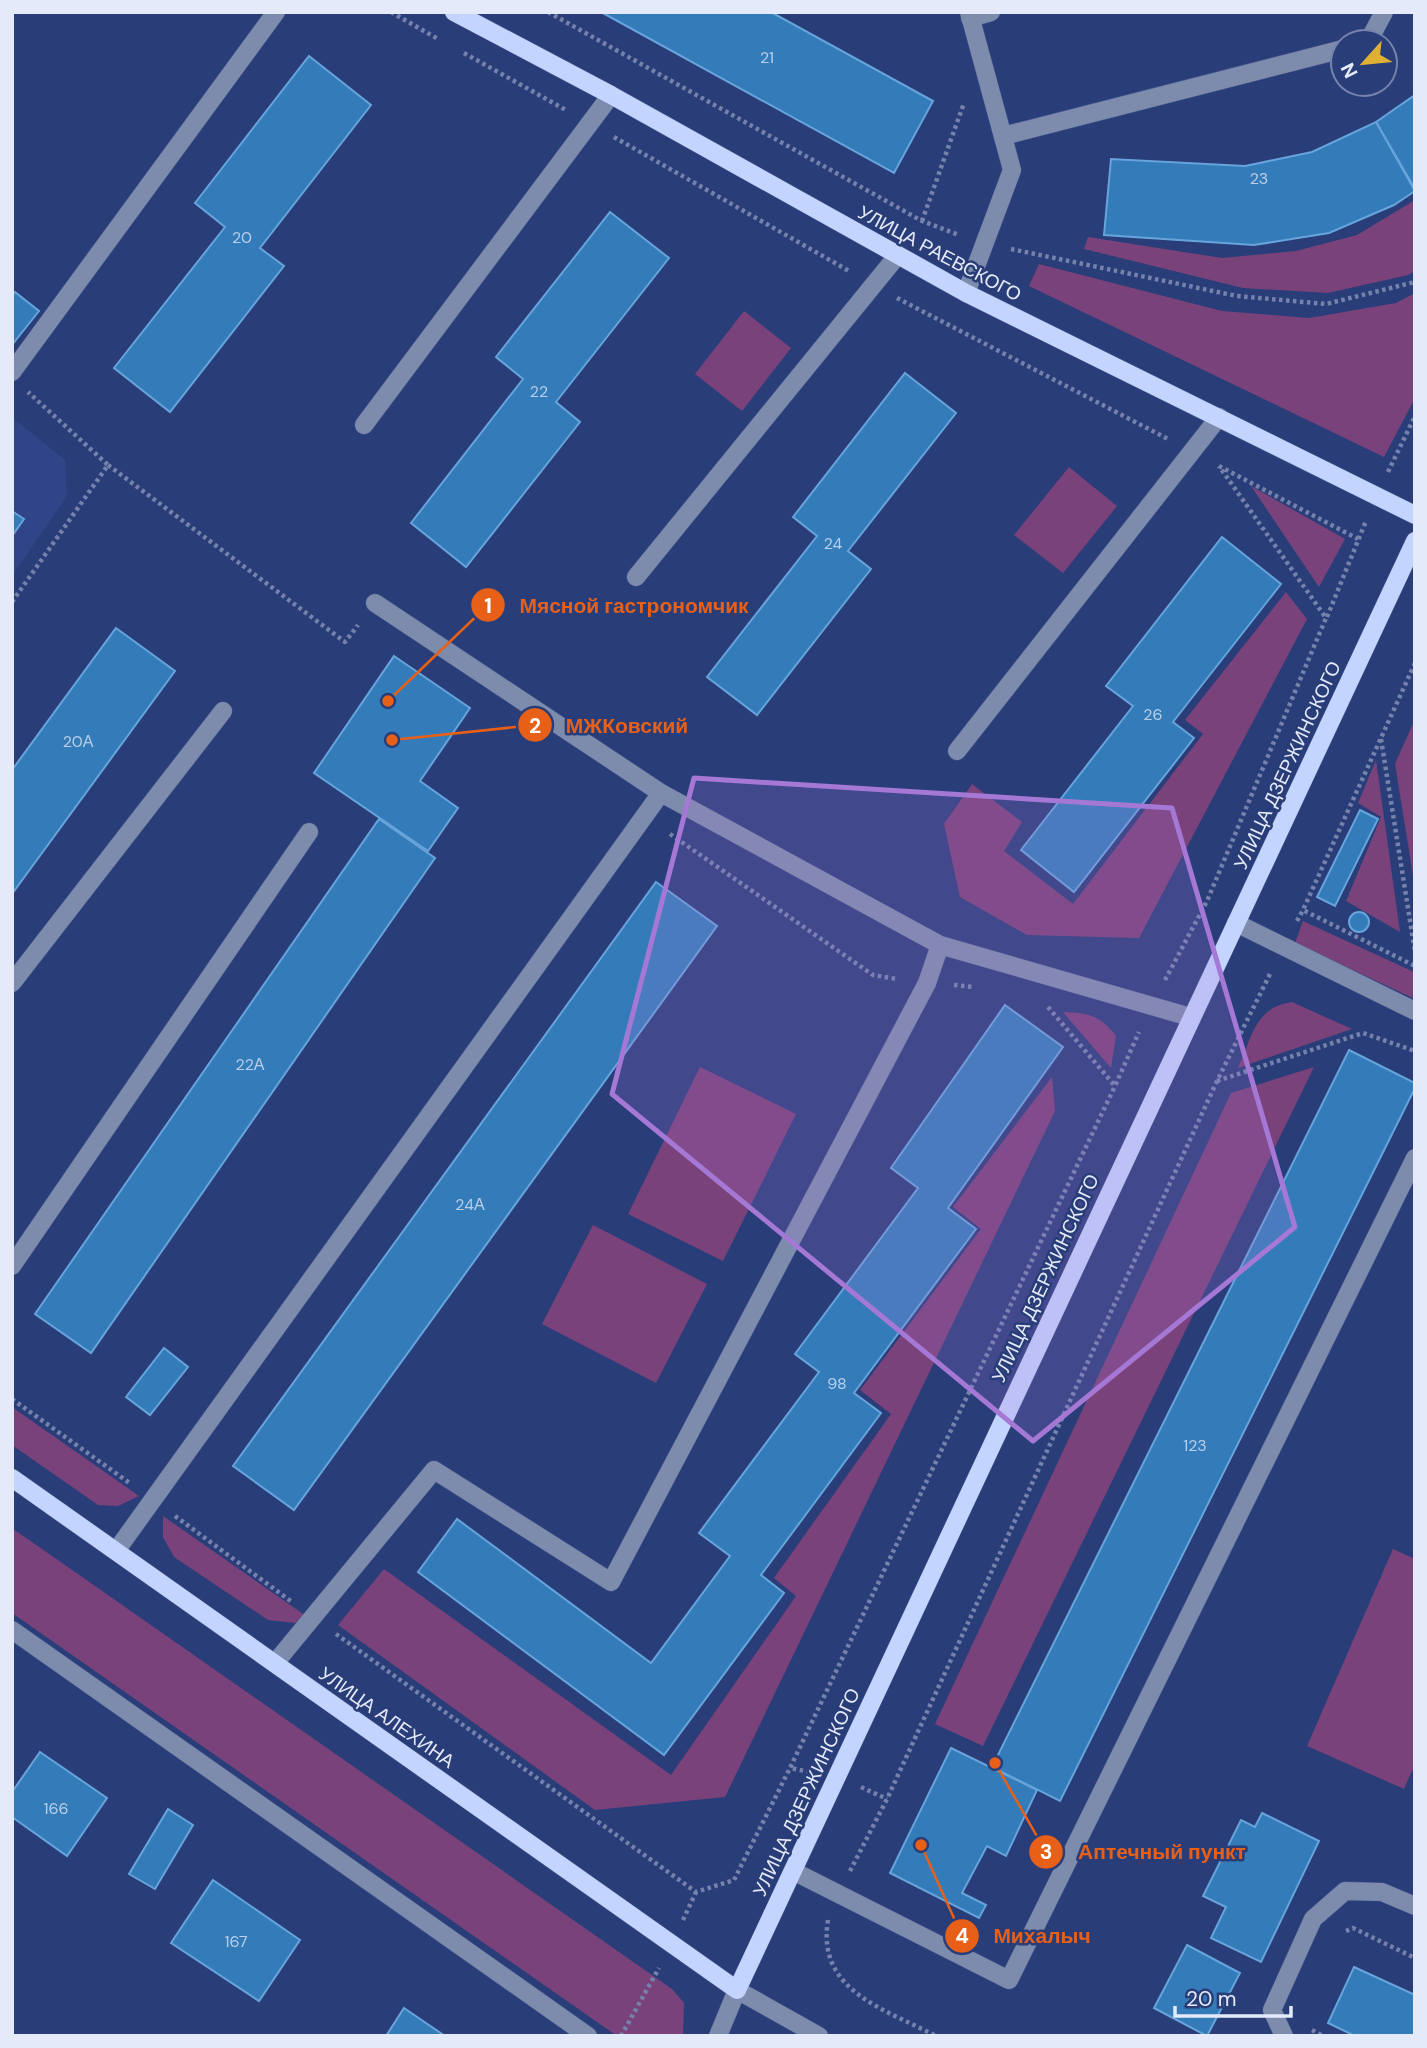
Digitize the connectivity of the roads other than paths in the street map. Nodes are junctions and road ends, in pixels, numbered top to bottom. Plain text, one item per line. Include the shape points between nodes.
1 (276, 12) edge
2 (454, 12) edge
3 (991, 12) edge
4 (1384, 12) edge
5 (970, 15) edge
6 (1375, 28) edge
7 (1329, 53) edge
8 (611, 95) junction
9 (1003, 136) junction
10 (897, 256) junction
11 (966, 293) junction
12 (17, 379) edge
13 (1219, 417) junction
14 (364, 425) dead end
15 (1415, 515) edge
16 (1415, 541) edge
17 (636, 578) dead end
18 (375, 603) road end
19 (223, 711) dead end
20 (957, 751) dead end
21 (661, 793) junction
22 (309, 831) dead end
23 (1236, 923) junction
24 (940, 945) junction
25 (12, 983) edge
26 (1415, 1011) edge
27 (1190, 1017) junction
28 (1415, 1158) edge
29 (12, 1266) edge
30 (12, 1478) edge
31 (116, 1552) junction
32 (12, 1630) edge
33 (275, 1663) junction
34 (793, 1871) junction
35 (1415, 1906) edge
36 (737, 1990) junction
37 (589, 2036) edge
38 (718, 2036) edge
39 (818, 2036) edge
40 (1284, 2036) edge

1 - 12 street
2 - 8 main road, УЛИЦА РАЕВСКОГО
3 - 5 street
4 - 6 street
5 - 9 street
7 - 9 street
8 - 10 main road, УЛИЦА РАЕВСКОГО
8 - 14 street
9 - 11 street via 1012,170
10 - 11 main road, УЛИЦА РАЕВСКОГО
10 - 17 street
11 - 13 main road, УЛИЦА РАЕВСКОГО
13 - 15 main road, УЛИЦА РАЕВСКОГО
13 - 20 street
16 - 23 main road, УЛИЦА ДЗЕРЖИНСКОГО
18 - 21 street
19 - 25 street
21 - 24 street
21 - 31 street
22 - 29 street
23 - 26 street
23 - 27 main road, УЛИЦА ДЗЕРЖИНСКОГО
24 - 27 street
24 - 33 street via 927,983 611,1581 434,1471
27 - 34 main road, УЛИЦА ДЗЕРЖИНСКОГО
28 - 34 street via 1009,1980
30 - 31 main road, УЛИЦА АЛЕХИНА
31 - 33 main road, УЛИЦА АЛЕХИНА
32 - 37 street
33 - 36 main road, УЛИЦА АЛЕХИНА
34 - 36 main road, УЛИЦА ДЗЕРЖИНСКОГО
35 - 40 street via 1381,1892 1345,1891 1313,1919 1272,2010
36 - 38 street, УЛИЦА ДЗЕРЖИНСКОГО
36 - 39 street

